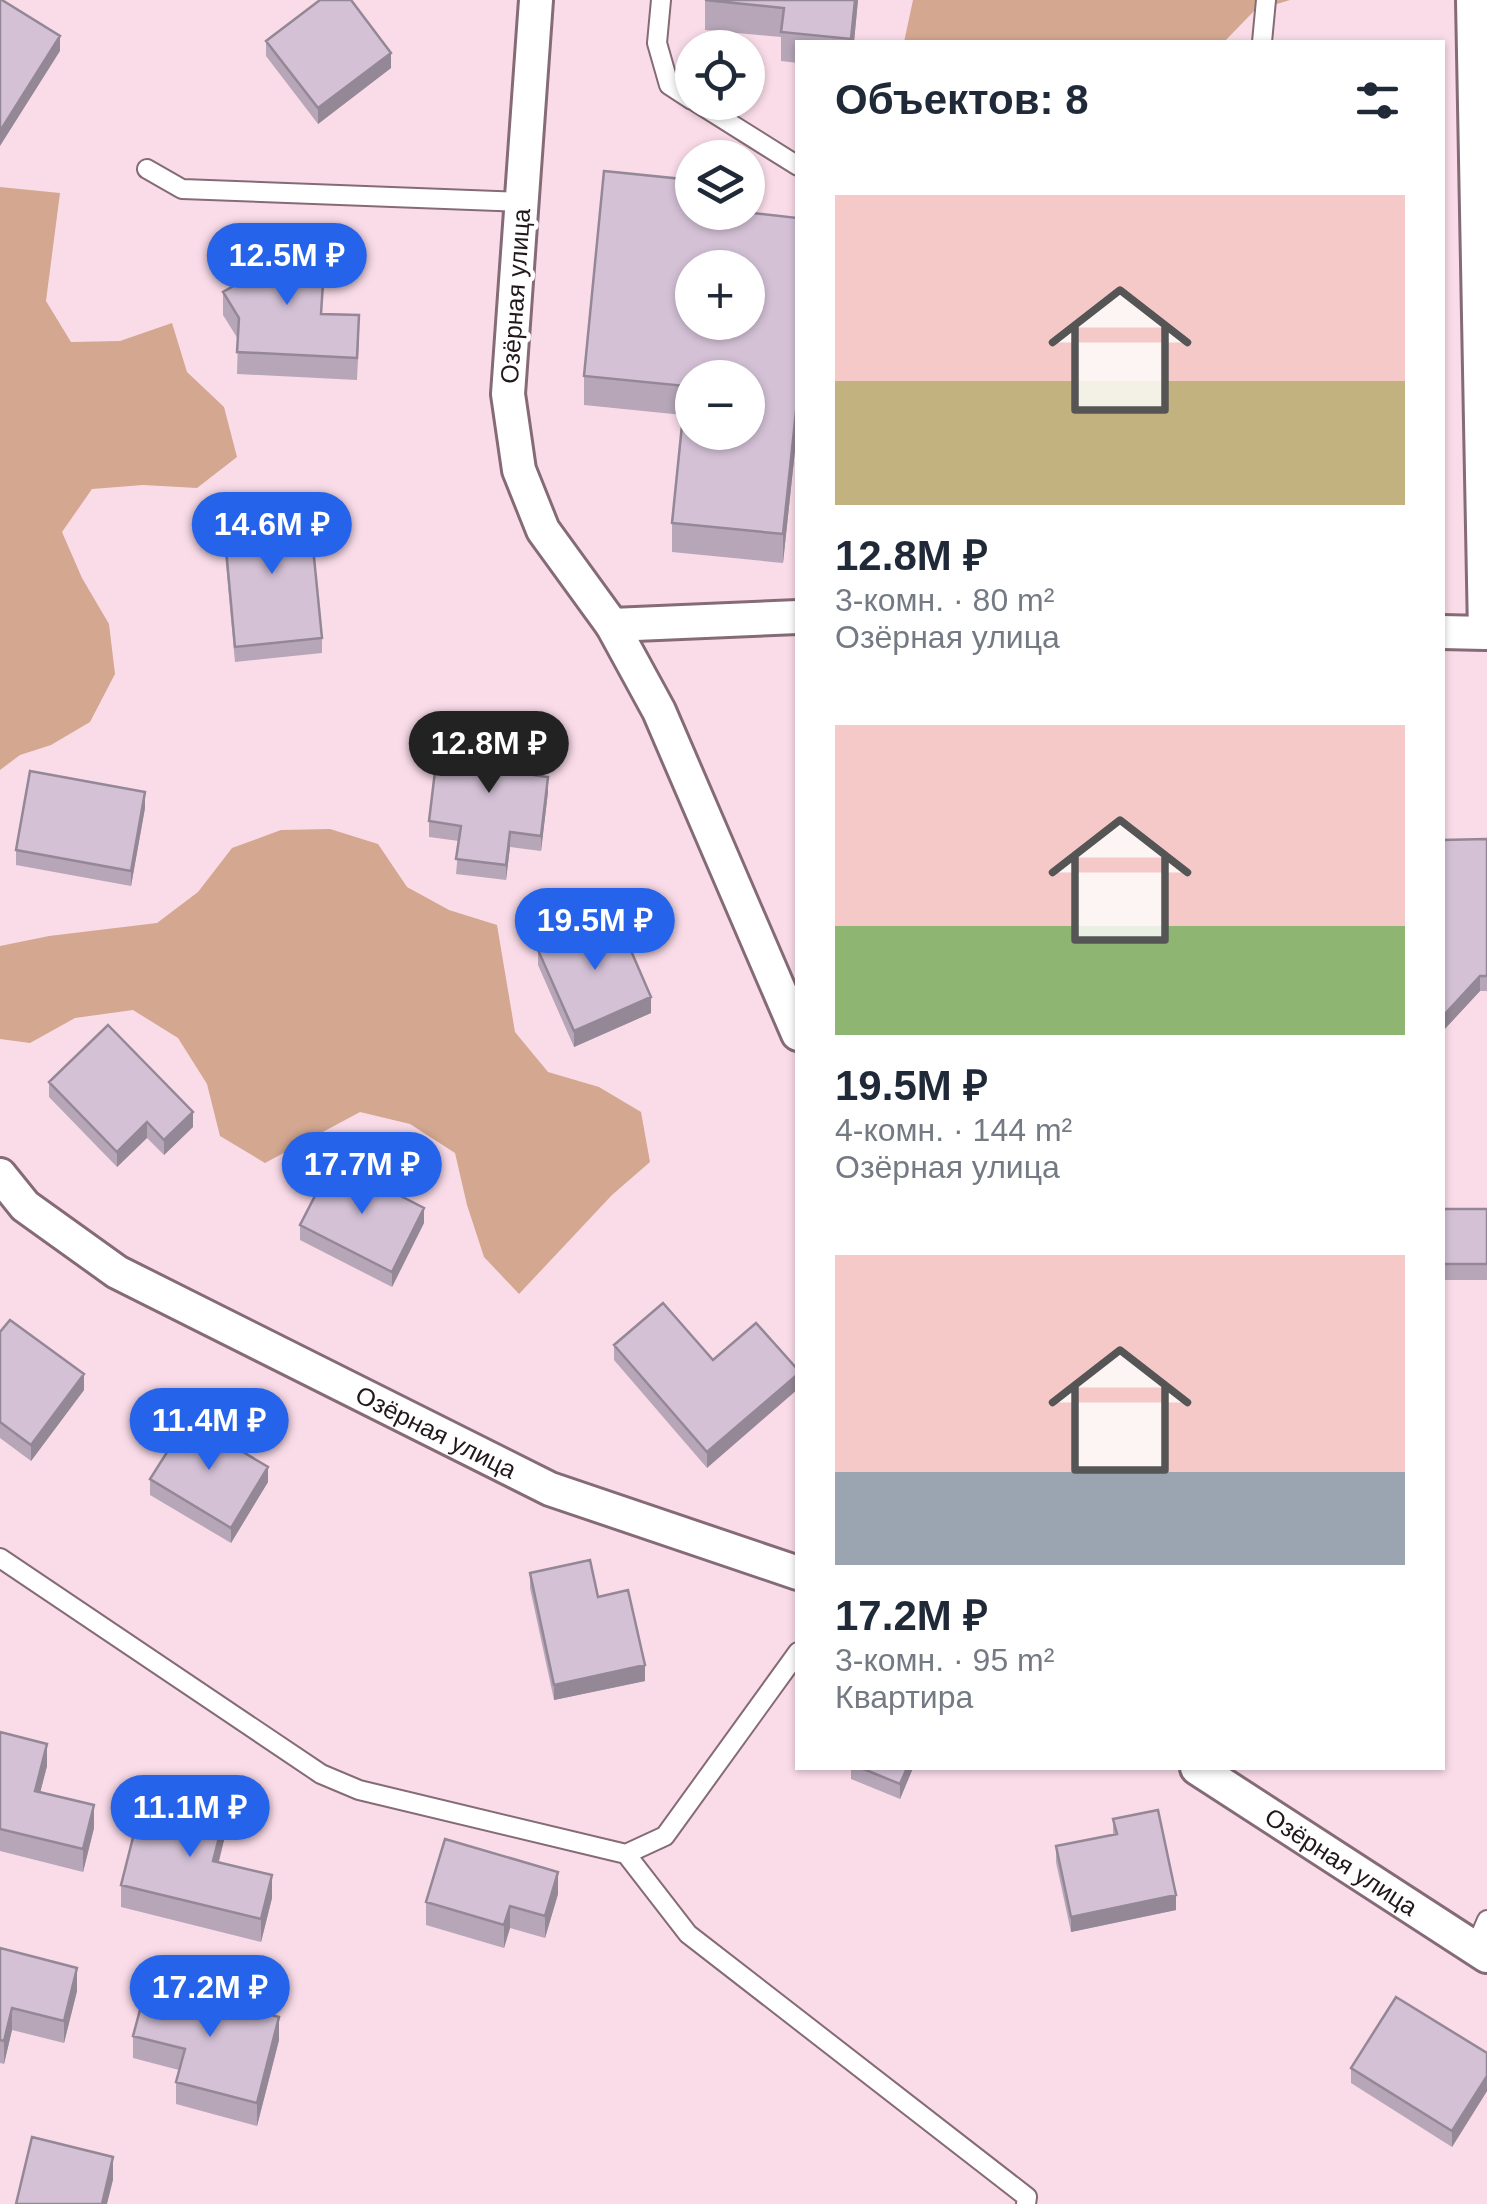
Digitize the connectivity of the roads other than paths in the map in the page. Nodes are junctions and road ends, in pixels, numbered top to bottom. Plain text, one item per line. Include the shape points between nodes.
1 (536, 0) edge
2 (661, 0) edge
3 (1266, 0) edge
4 (1472, 0) edge
5 (1262, 40) edge
6 (675, 90) edge
7 (724, 120) edge
8 (1481, 146) edge
9 (795, 164) edge
10 (147, 169) dead end
11 (522, 202) junction
12 (795, 617) edge
13 (612, 625) junction
14 (1445, 632) edge
15 (1486, 633) edge
16 (795, 1027) edge
17 (0, 1175) edge
18 (0, 1558) edge
19 (795, 1572) edge
20 (795, 1656) edge
21 (1200, 1770) edge
22 (626, 1854) junction
23 (1483, 1941) edge
24 (1026, 2204) edge

1 - 11 street, Озёрная улица
2 - 6 lane via 657,42
3 - 5 lane
4 - 8 street
7 - 9 lane
8 - 15 street
10 - 11 lane via 182,189
11 - 13 street, Озёрная улица via 508,394 520,470 543,530
12 - 13 street
13 - 16 street, Озёрная улица via 659,711
14 - 15 street
17 - 19 street, Озёрная улица via 25,1206 117,1272 550,1490
18 - 22 lane via 321,1774 359,1790
20 - 22 lane via 665,1836
21 - 23 street, Озёрная улица
22 - 24 lane via 688,1934 1026,2197

